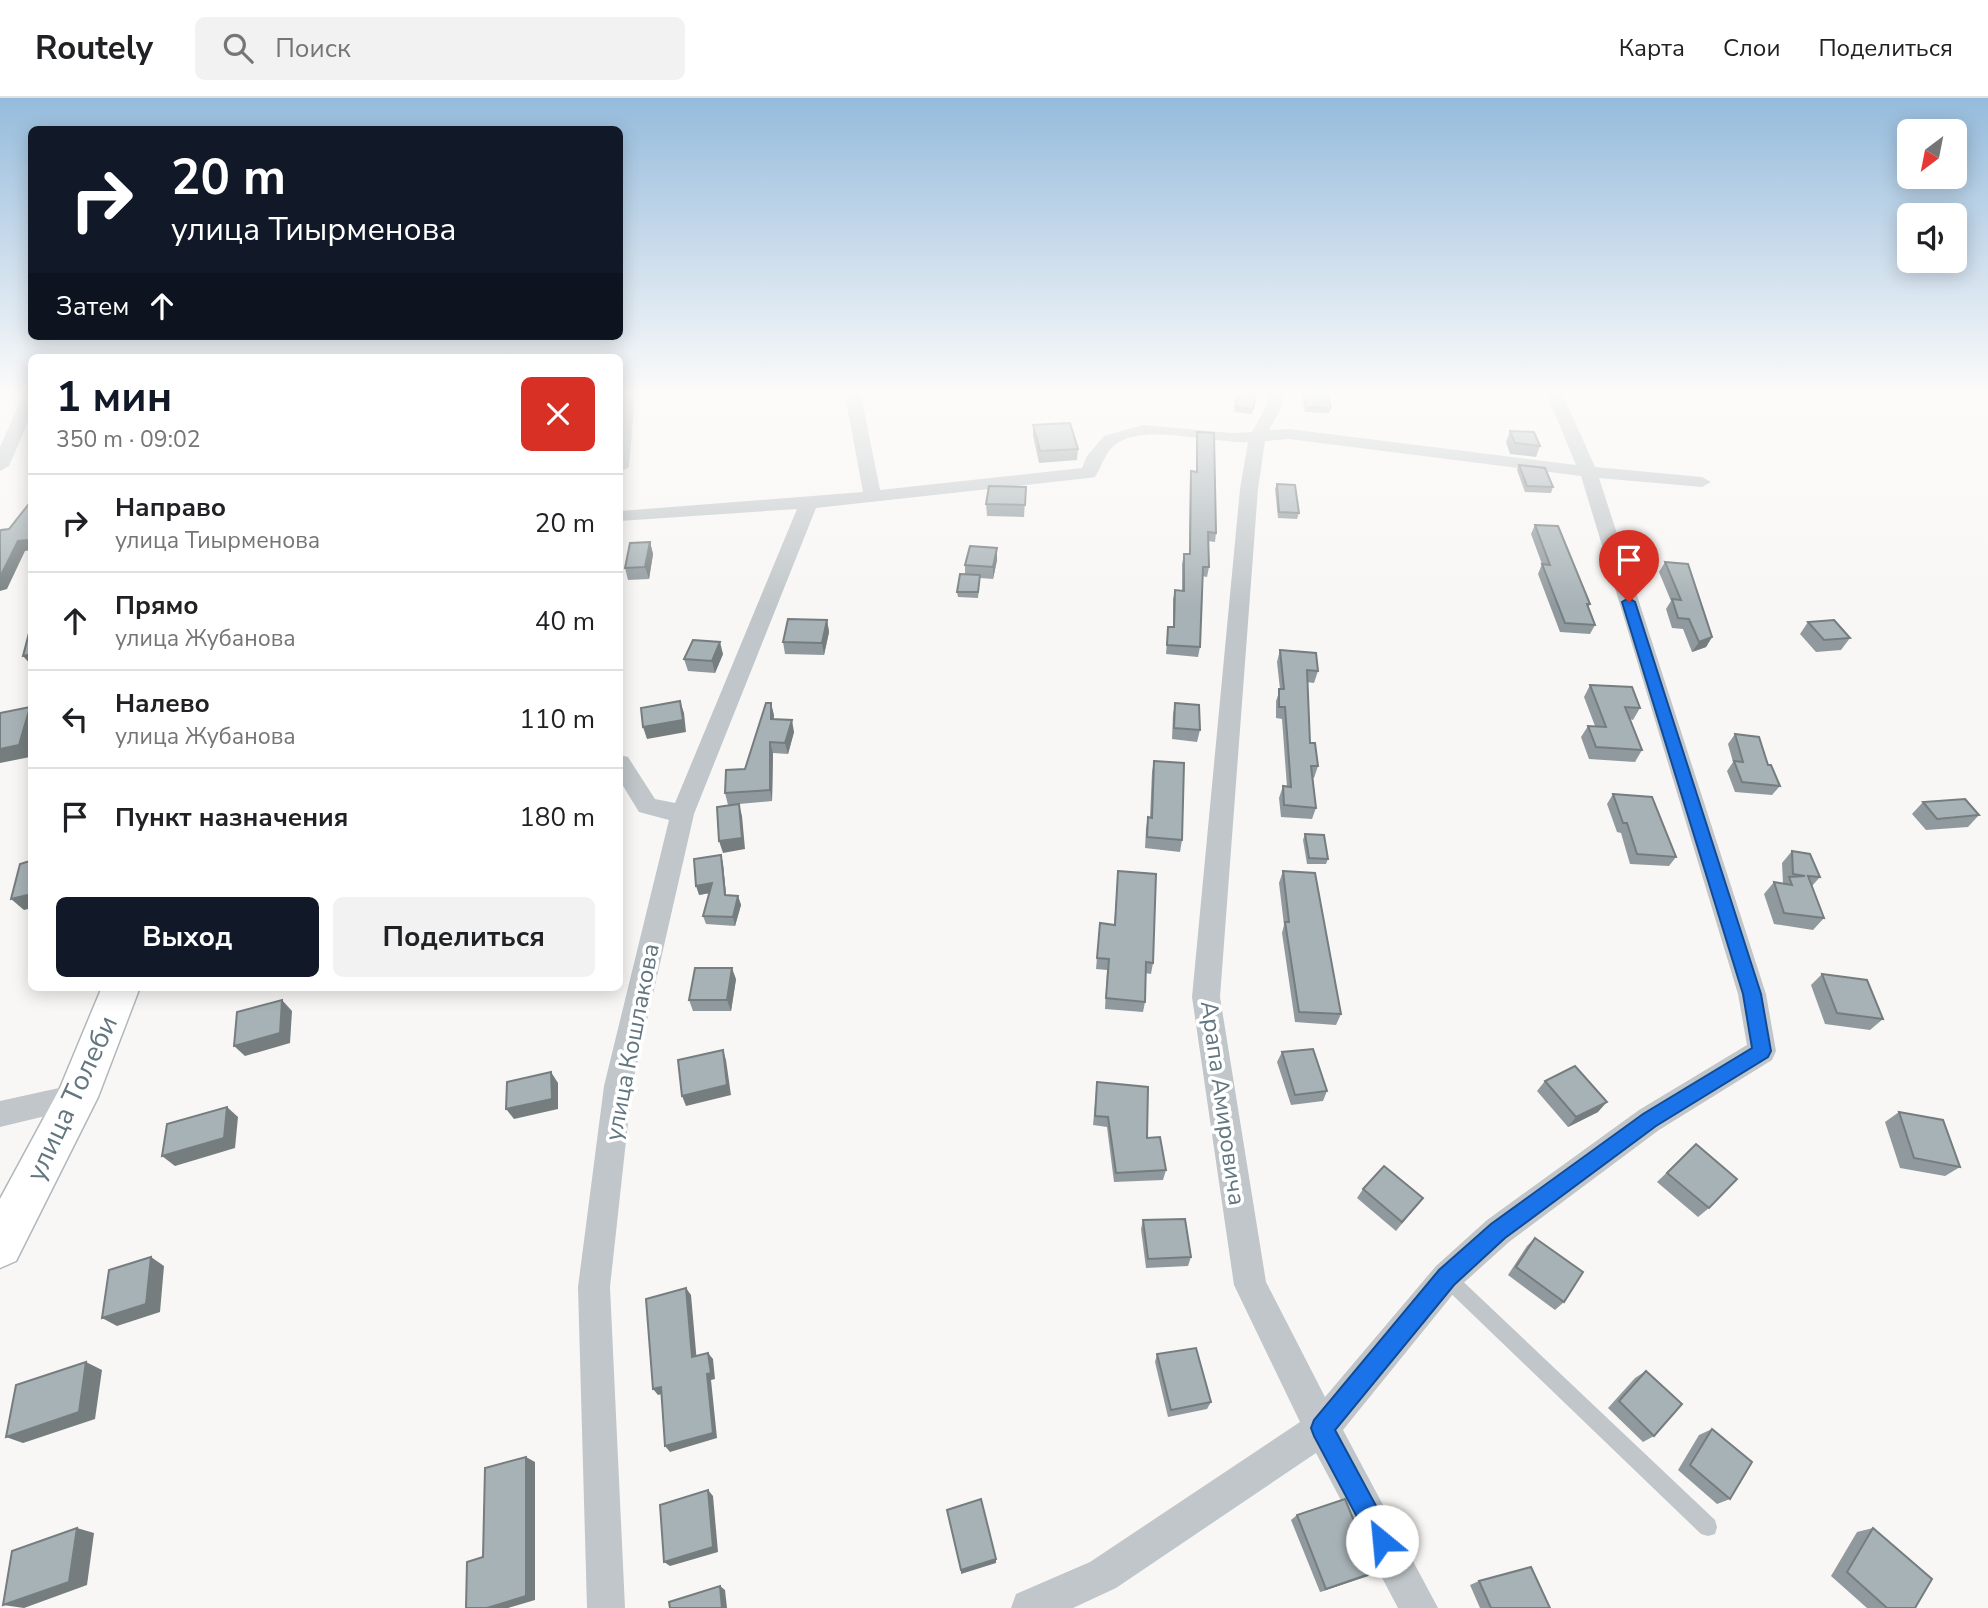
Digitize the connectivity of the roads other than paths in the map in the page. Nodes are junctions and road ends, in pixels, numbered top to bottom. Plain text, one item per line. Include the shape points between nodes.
1 (866, 465) edge
2 (1092, 465) edge
3 (1253, 465) edge
4 (1537, 465) edge
5 (1585, 465) edge
6 (1588, 472) junction
7 (1702, 482) dead end
8 (872, 495) junction
9 (809, 503) junction
10 (623, 516) edge
11 (623, 768) edge
12 (682, 814) junction
13 (119, 991) edge
14 (77, 1097) junction
15 (0, 1114) edge
16 (0, 1245) edge
17 (1447, 1278) junction
18 (1322, 1428) junction
19 (1708, 1527) dead end
20 (606, 1608) edge
21 (1030, 1608) edge
22 (1419, 1608) edge

1 - 8 street
2 - 8 street via 1088,473
3 - 18 street, Арапа Амировича via 1206,997 1250,1285
4 - 6 street
5 - 6 street
6 - 7 street
6 - 17 street via 1752,994 1762,1051 1649,1120 1498,1231
8 - 9 street
9 - 10 street
9 - 12 street, улица Кошлакова
11 - 12 street via 647,806
12 - 20 street, улица Кошлакова via 618,1086 594,1287
13 - 14 street, улица Толеби
14 - 15 street
14 - 16 street, улица Толеби
17 - 18 street
17 - 19 lane
18 - 21 street via 1103,1575
18 - 22 street, Арапа Амировича

